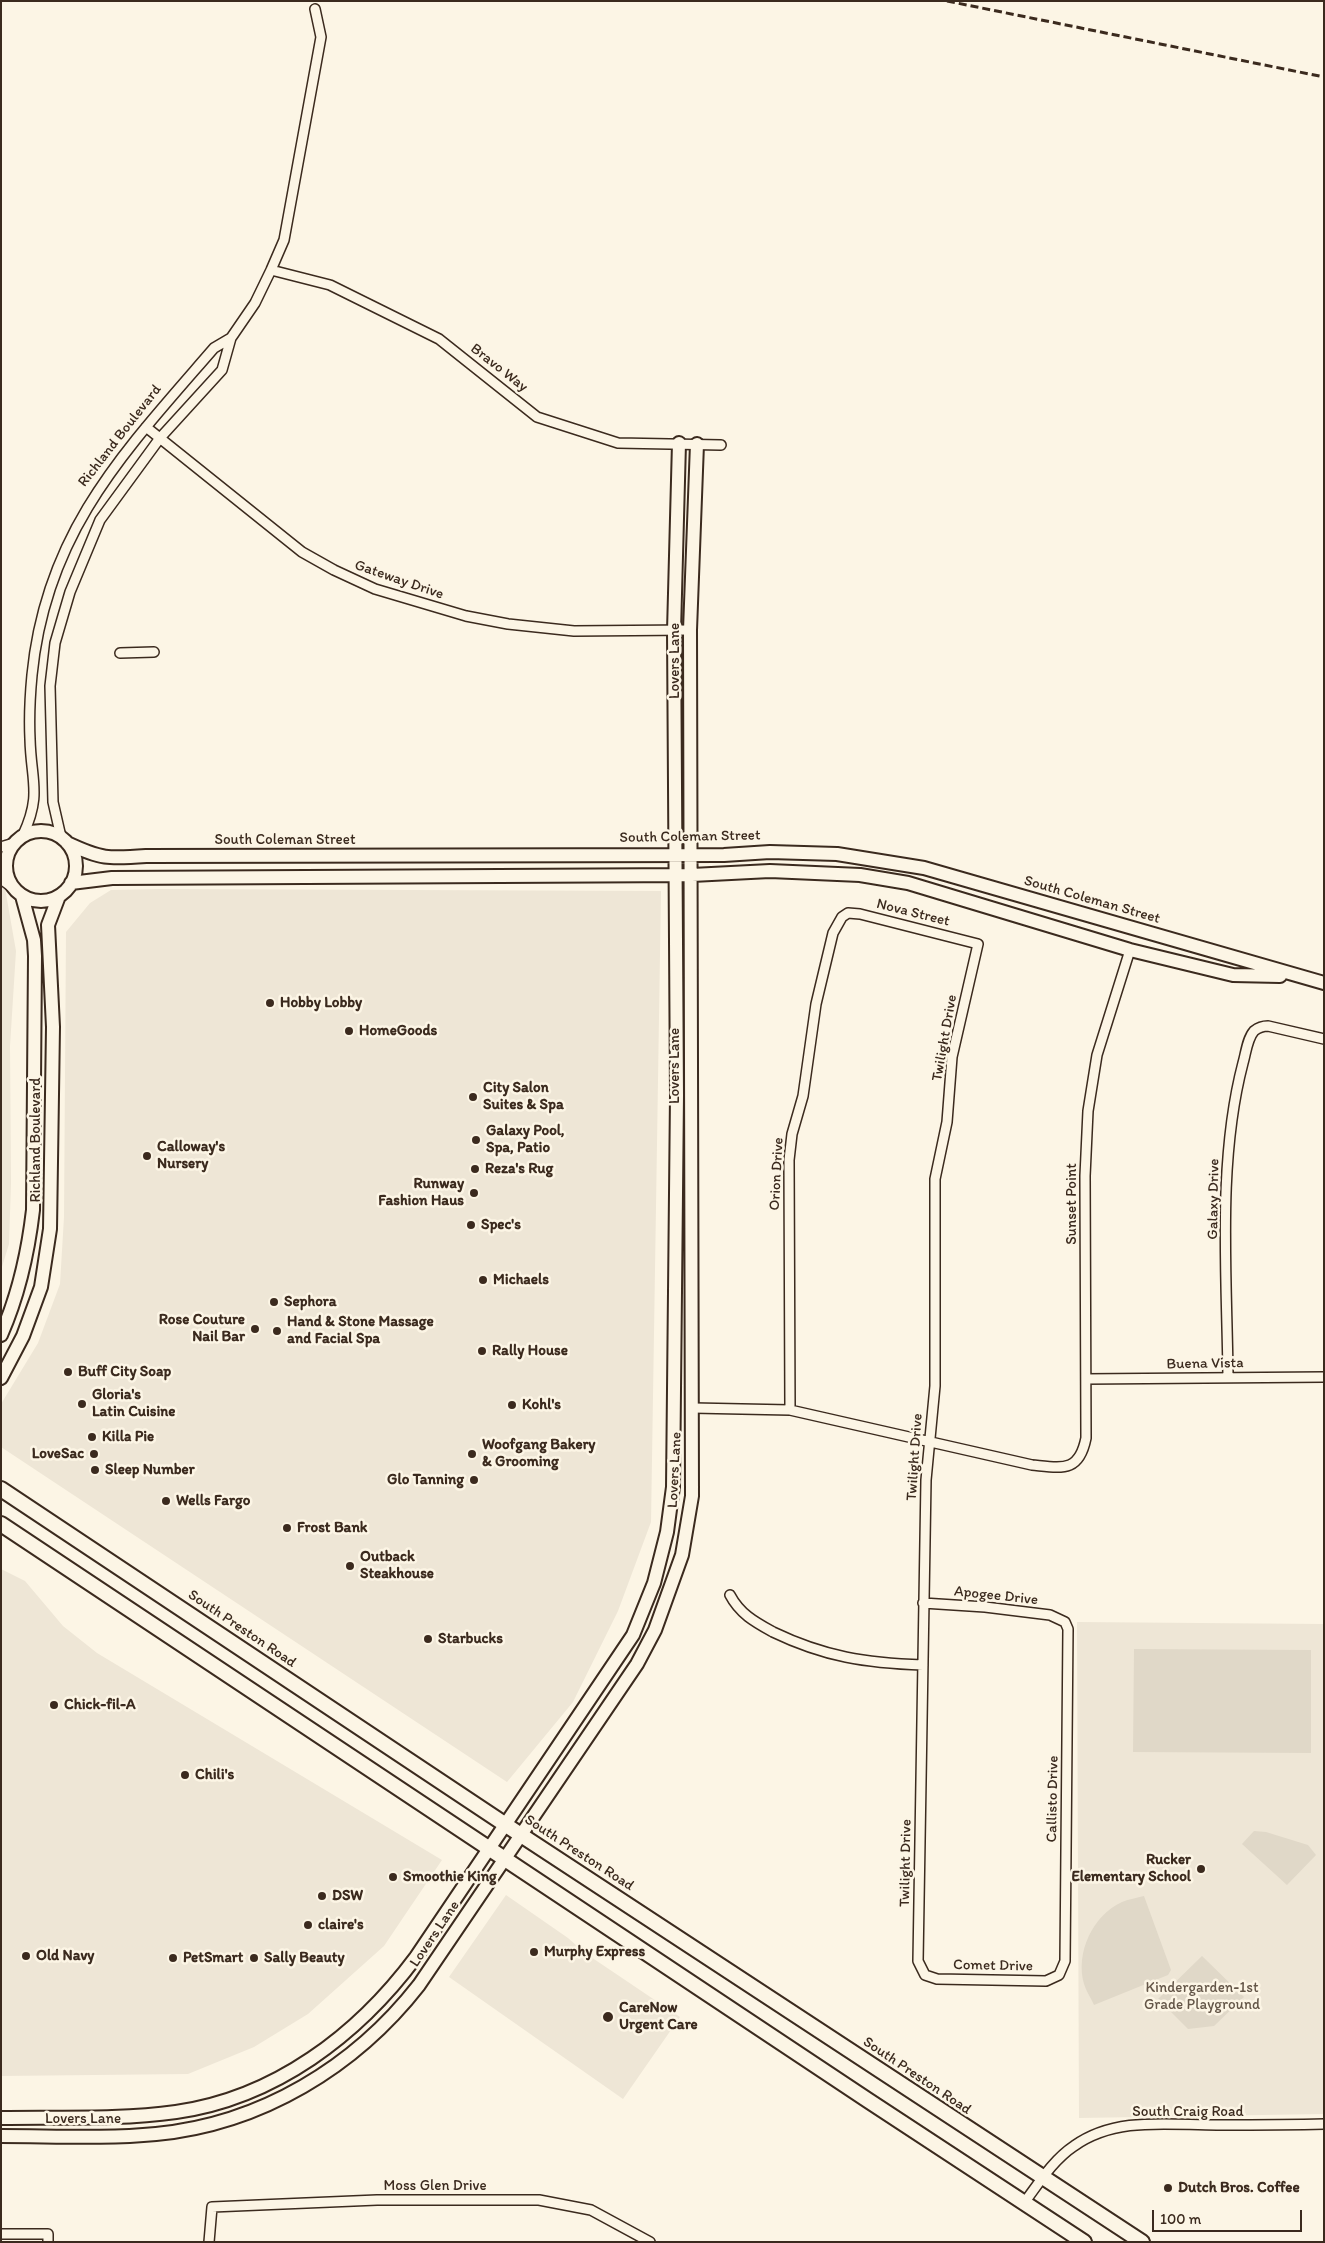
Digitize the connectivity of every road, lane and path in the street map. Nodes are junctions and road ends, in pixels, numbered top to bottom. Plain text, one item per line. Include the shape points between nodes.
1 (315, 9) dead end
2 (271, 270) junction
3 (231, 338) junction
4 (146, 427) junction
5 (160, 438) junction
6 (679, 443) junction
7 (698, 444) junction
8 (721, 445) dead end
9 (690, 630) junction
10 (674, 631) junction
11 (154, 652) dead end
12 (120, 653) dead end
13 (19, 839) junction
14 (64, 840) junction
15 (1, 847) edge
16 (434, 855) junction
17 (449, 855) junction
18 (676, 855) junction
19 (692, 855) junction
20 (181, 856) junction
21 (196, 856) junction
22 (676, 875) junction
23 (692, 875) junction
24 (433, 876) junction
25 (449, 876) junction
26 (196, 877) junction
27 (181, 878) junction
28 (1, 879) edge
29 (70, 883) junction
30 (18, 892) junction
31 (59, 896) junction
32 (842, 916) joint
33 (1137, 930) junction
34 (978, 944) joint
35 (1130, 950) junction
36 (1300, 976) junction
37 (1324, 983) edge
38 (1324, 1039) edge
39 (52, 1064) junction
40 (33, 1065) junction
41 (677, 1095) junction
42 (691, 1095) junction
43 (1, 1334) edge
44 (1228, 1377) junction
45 (1324, 1377) edge
46 (1, 1378) edge
47 (1086, 1379) junction
48 (674, 1408) junction
49 (693, 1408) junction
50 (790, 1410) junction
51 (929, 1441) junction
52 (1, 1489) edge
53 (1, 1524) edge
54 (730, 1596) dead end
55 (923, 1603) junction
56 (1065, 1622) joint
57 (922, 1665) junction
58 (505, 1824) junction
59 (521, 1835) junction
60 (488, 1848) junction
61 (505, 1858) junction
62 (925, 1975) joint
63 (1059, 1975) joint
64 (1, 2118) edge
65 (1324, 2124) edge
66 (1, 2136) edge
67 (1042, 2178) junction
68 (1024, 2203) junction
69 (1, 2234) edge
70 (48, 2238) edge
71 (209, 2242) edge
72 (650, 2242) edge
73 (1084, 2242) edge
74 (1142, 2242) edge

1 - 2 street, Richland Boulevard via 321,37 284,240
2 - 3 street, Richland Boulevard via 255,303
2 - 6 street, Bravo Way via 330,285 439,339 537,417 618,443
3 - 4 street, Richland Boulevard via 214,348
3 - 5 street, Richland Boulevard via 222,370
4 - 5 street, Gateway Drive
4 - 13 street, Richland Boulevard via 94,494 74,530 52,582 33,667 30,740 35,800
5 - 10 street, Gateway Drive via 302,552 375,589 466,616 508,624 574,631
5 - 14 street, Richland Boulevard via 100,520 80,562 61,618 52,665 50,702 53,802
6 - 7 street, Bravo Way
6 - 10 street, Lovers Lane
7 - 8 street, Bravo Way
7 - 9 street, Lovers Lane
9 - 10 street, Gateway Drive
9 - 19 street, Lovers Lane
10 - 18 street, Lovers Lane
11 - 12 street
13 - 14 street via 35,831 47,831
13 - 15 street
13 - 30 street via 8,853 6,865 7,877
14 - 20 street, South Coleman Street via 111,859
14 - 29 street via 76,865
16 - 17 street, South Coleman Street
16 - 21 street, South Coleman Street
16 - 24 street
17 - 18 street, South Coleman Street
17 - 25 street
18 - 19 street, South Coleman Street
18 - 22 street, Lovers Lane
19 - 23 street, Lovers Lane
19 - 33 street, South Coleman Street via 837,854 924,868
20 - 21 street, South Coleman Street
20 - 27 street
21 - 26 street
22 - 23 street, South Coleman Street
22 - 25 street, South Coleman Street
22 - 41 street, Lovers Lane
23 - 35 street, South Coleman Street via 802,871 869,876 908,883
23 - 42 street, Lovers Lane
24 - 25 street, South Coleman Street
24 - 26 street, South Coleman Street
26 - 27 street, South Coleman Street
27 - 29 street, South Coleman Street via 112,878
28 - 30 street
29 - 31 street
30 - 31 street via 41,901
30 - 40 street, Richland Boulevard via 34,940
31 - 39 street, Richland Boulevard via 48,925
32 - 34 street, Nova Street via 860,914
32 - 50 street, Orion Drive via 833,933 816,1004 804,1096 792,1134 789,1160
33 - 35 street
33 - 36 street, South Coleman Street
34 - 51 street, Twilight Drive via 952,1057 946,1122 935,1179 935,1386
35 - 36 street, South Coleman Street via 1233,975
35 - 47 street, Sunset Point via 1097,1055 1088,1111 1085,1176
36 - 37 street, South Coleman Street
38 - 44 street, Galaxy Drive via 1280,1027 1260,1027 1253,1032 1242,1069 1235,1094 1229,1145
39 - 40 street
39 - 46 street, Richland Boulevard via 52,1204 46,1261 41,1287 23,1336
40 - 43 street, Richland Boulevard via 31,1230 21,1279
41 - 42 street
41 - 48 street, Lovers Lane
42 - 49 street, Lovers Lane
44 - 45 street, Buena Vista
44 - 47 street, Buena Vista
47 - 51 street, Sunset Point via 1084,1452 1077,1462 1063,1468 1032,1465
48 - 49 street
48 - 58 street, Lovers Lane via 673,1487 667,1532 654,1583 633,1635
49 - 50 street
49 - 59 street, Lovers Lane via 692,1496 682,1556 655,1630 637,1664
50 - 51 street
51 - 55 street, Twilight Drive
52 - 58 main road, South Preston Road
53 - 60 main road
54 - 57 street via 737,1608 754,1622 804,1647 877,1664
55 - 56 street, Apogee Drive via 1050,1615
55 - 57 street, Twilight Drive
56 - 63 street, Callisto Drive via 1069,1637 1065,1961
57 - 62 street, Twilight Drive via 918,1961
58 - 59 main road, South Preston Road
58 - 60 street, Lovers Lane
59 - 61 street, Lovers Lane
59 - 67 main road, South Preston Road
60 - 61 main road
60 - 64 street, Lovers Lane via 416,1957 385,1997 336,2042 295,2069 240,2095 179,2112
61 - 66 street, Lovers Lane via 402,2007 345,2059 292,2092 238,2116 178,2131 140,2135
61 - 68 main road
62 - 63 street, Comet Drive via 938,1979 1046,1981
65 - 67 street, South Craig Road via 1150,2124 1114,2128 1074,2145
67 - 68 street, South Craig Road
67 - 74 main road, South Preston Road
68 - 73 main road
69 - 70 street
71 - 72 street, Moss Glen Drive via 212,2207 377,2200 539,2200 591,2210

